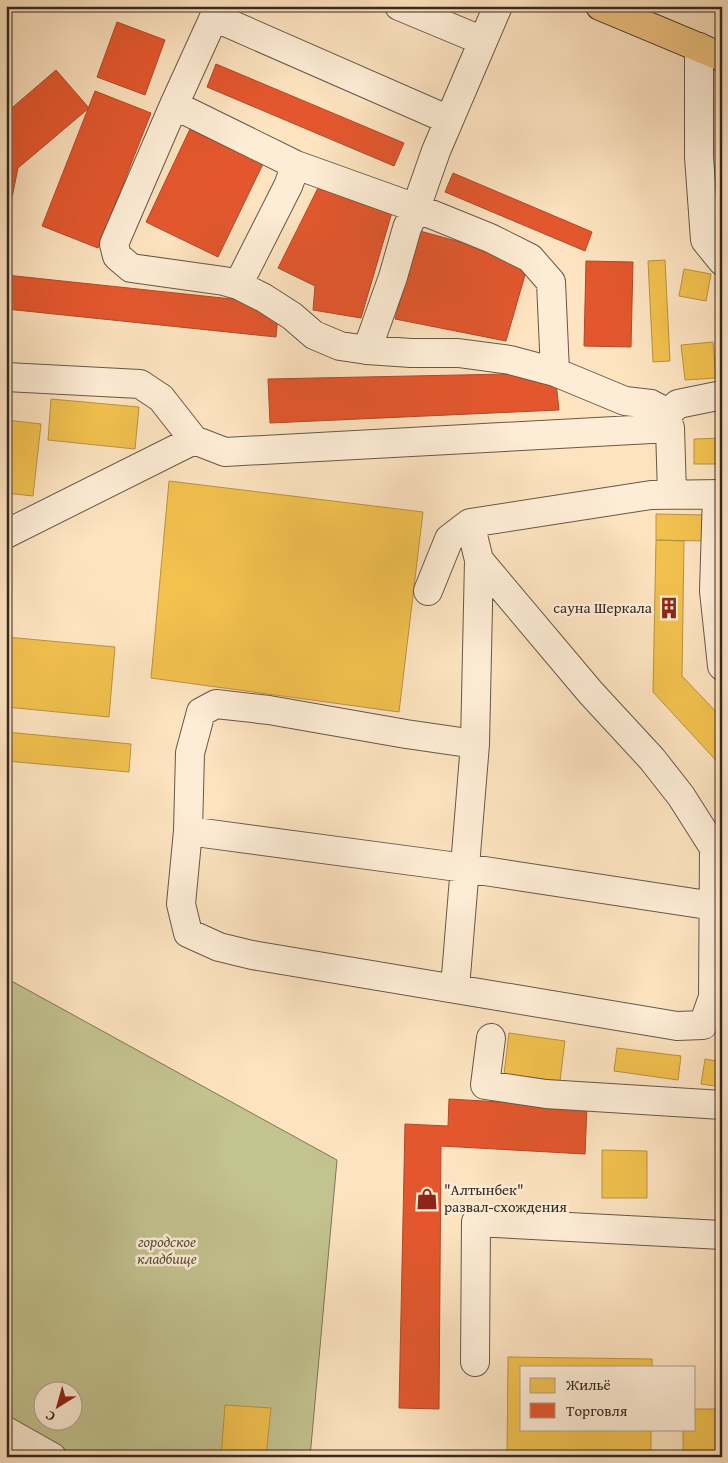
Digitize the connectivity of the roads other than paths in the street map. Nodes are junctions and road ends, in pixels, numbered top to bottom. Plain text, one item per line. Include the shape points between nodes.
1 (398, 6) edge
2 (498, 6) edge
3 (600, 6) edge
4 (216, 12) edge
5 (482, 41) junction
6 (710, 52) edge
7 (174, 105) junction
8 (449, 120) junction
9 (296, 165) junction
10 (416, 208) junction
11 (722, 261) edge
12 (238, 285) junction
13 (367, 350) junction
14 (555, 372) junction
15 (6, 377) edge
16 (722, 394) edge
17 (669, 420) junction
18 (194, 440) junction
19 (719, 494) edge
20 (662, 495) junction
21 (470, 524) junction
22 (6, 534) edge
23 (479, 560) junction
24 (428, 591) dead end
25 (722, 666) edge
26 (475, 744) junction
27 (188, 831) junction
28 (465, 868) junction
29 (714, 906) junction
30 (455, 988) junction
31 (713, 1028) edge
32 (491, 1038) dead end
33 (722, 1106) edge
34 (722, 1235) edge
35 (475, 1362) dead end
36 (6, 1431) edge
37 (52, 1457) edge

1 - 5 street
2 - 5 street
3 - 6 main road
4 - 7 street
4 - 8 street
5 - 8 street
6 - 11 street via 698,157 705,240
7 - 9 street
7 - 12 street via 114,244 117,256 131,268
8 - 10 street
9 - 10 street
9 - 12 street
10 - 13 street
10 - 14 street via 530,258 551,282
12 - 13 street via 292,316 314,335 340,346
13 - 14 street via 458,353 510,360
14 - 17 street via 624,400 651,404
15 - 18 street via 140,384 161,398
16 - 17 street via 678,404
17 - 18 street via 225,452
17 - 20 street
18 - 22 street
19 - 20 street
19 - 25 street via 714,591
20 - 21 street
21 - 23 street
21 - 24 street via 450,539
23 - 26 street
23 - 29 street via 681,796 714,848
26 - 27 street via 216,704 201,712 190,753
26 - 28 street
27 - 28 street
27 - 30 street via 181,904 188,933 219,947 252,955
28 - 29 street
28 - 30 street
29 - 31 street
30 - 31 street via 676,1026
32 - 33 street via 485,1085 546,1094
34 - 35 street via 476,1222
36 - 37 street

